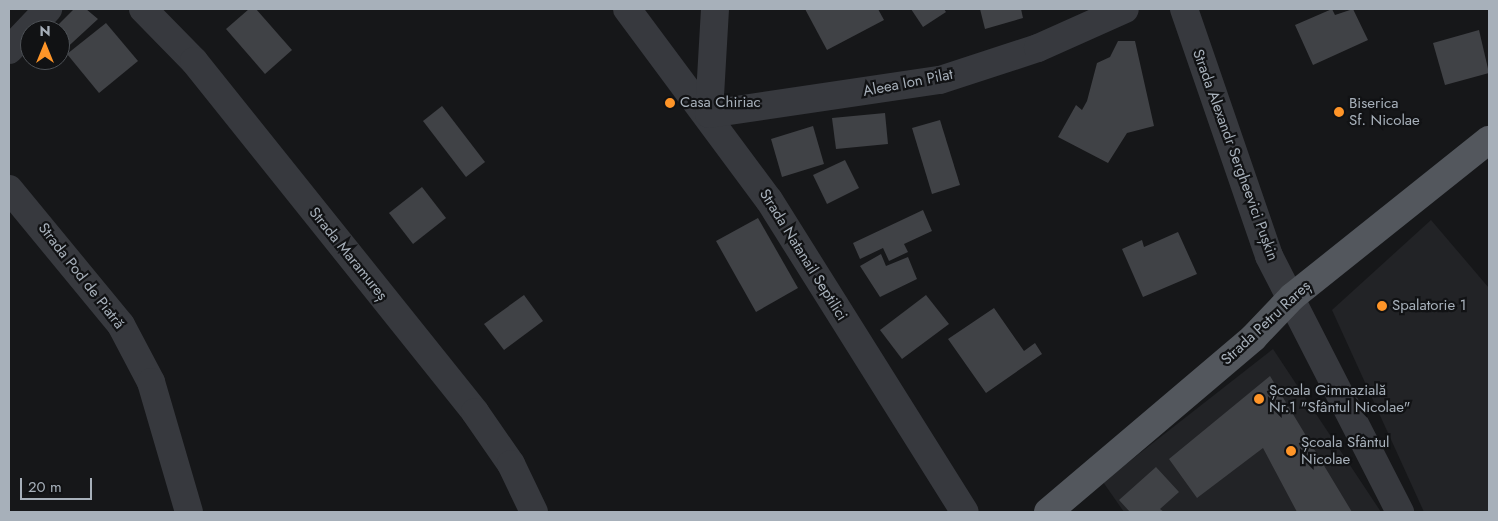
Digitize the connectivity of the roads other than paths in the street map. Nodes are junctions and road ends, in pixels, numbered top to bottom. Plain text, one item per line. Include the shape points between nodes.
1 (48, 9) edge
2 (143, 9) edge
3 (627, 9) edge
4 (714, 9) edge
5 (1125, 9) edge
6 (1184, 9) edge
7 (9, 50) edge
8 (710, 114) junction
9 (1489, 140) edge
10 (9, 189) edge
11 (1292, 297) junction
12 (189, 512) edge
13 (534, 512) edge
14 (966, 512) edge
15 (1048, 512) edge
16 (1400, 512) edge

1 - 7 street
2 - 13 street, Strada Maramureș via 194,61 475,412 511,464
3 - 8 street, Strada Natanail Septilici
4 - 8 street
5 - 8 street, Aleea Ion Pilat via 1038,48 940,80
6 - 11 street, Strada Alexandr Sergheevici Pușkin via 1269,256
8 - 14 street, Strada Natanail Septilici via 769,200
9 - 11 main road, Strada Petru Rareș
10 - 12 street, Strada Pod de Piatră via 122,325 151,382
11 - 15 main road, Strada Petru Rareș via 1253,338
11 - 16 street, Strada Alexandr Sergheevici Pușkin

